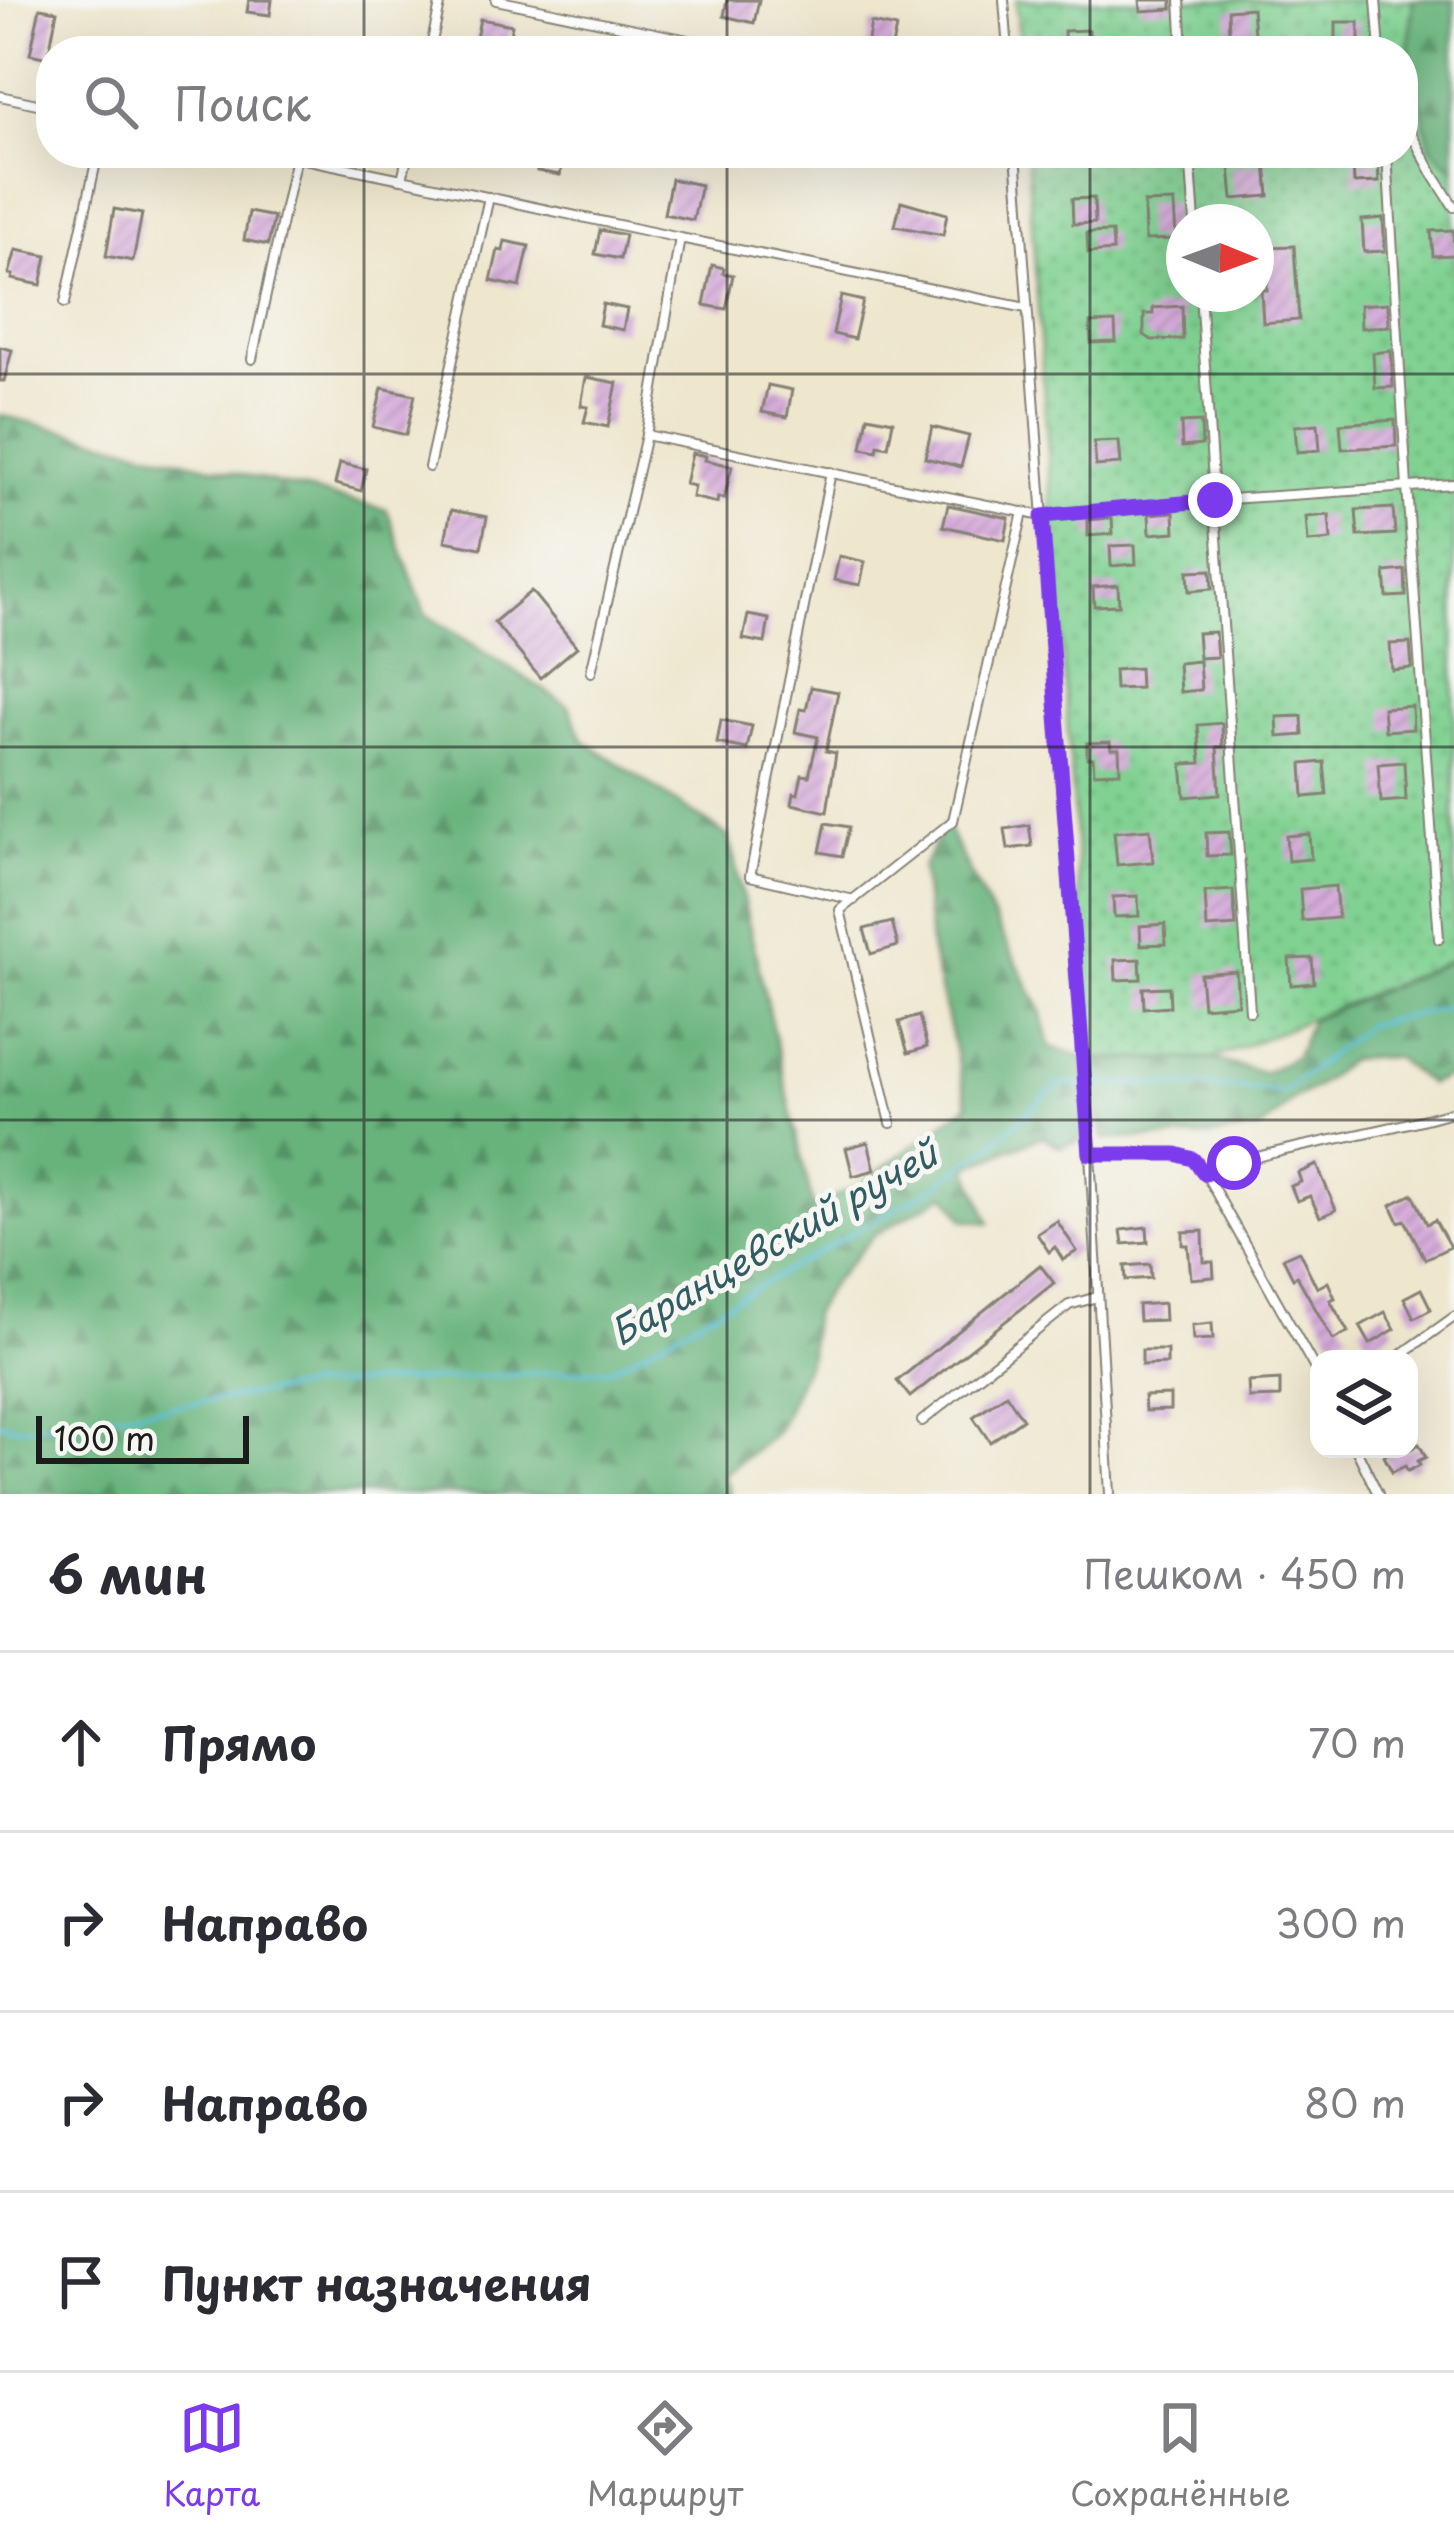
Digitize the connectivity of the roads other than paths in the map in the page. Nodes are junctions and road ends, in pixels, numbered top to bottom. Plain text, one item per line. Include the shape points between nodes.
1 (441, 0) edge
2 (496, 0) edge
3 (1004, 0) edge
4 (1180, 0) edge
5 (1376, 0) edge
6 (433, 36) edge
7 (668, 36) edge
8 (1008, 36) edge
9 (1182, 36) edge
10 (1379, 36) edge
11 (0, 96) edge
12 (36, 103) edge
13 (1418, 147) edge
14 (95, 168) edge
15 (294, 168) edge
16 (346, 168) edge
17 (405, 168) edge
18 (1017, 168) edge
19 (1191, 168) edge
20 (1388, 168) edge
21 (402, 179) junction
22 (489, 196) junction
23 (1194, 204) edge
24 (1454, 207) edge
25 (680, 238) junction
26 (65, 303) dead end
27 (1026, 308) junction
28 (1201, 312) edge
29 (252, 359) dead end
30 (646, 435) junction
31 (430, 466) dead end
32 (831, 472) junction
33 (1454, 484) edge
34 (1407, 487) junction
35 (1215, 500) junction
36 (1023, 512) junction
37 (1042, 516) junction
38 (591, 671) dead end
39 (854, 900) junction
40 (1439, 939) dead end
41 (1250, 1011) dead end
42 (1454, 1111) edge
43 (891, 1123) dead end
44 (1090, 1154) junction
45 (1205, 1174) junction
46 (1097, 1298) junction
47 (1454, 1317) edge
48 (1408, 1350) edge
49 (1310, 1360) edge
50 (922, 1421) dead end
51 (1360, 1458) edge
52 (1110, 1494) edge
53 (1378, 1494) edge

1 - 6 lane
2 - 7 lane
3 - 8 lane
4 - 9 lane
5 - 10 lane
11 - 12 lane
13 - 24 lane
14 - 26 lane
15 - 29 lane
16 - 21 lane
17 - 21 lane
18 - 27 lane
19 - 23 lane
20 - 34 lane
21 - 22 lane
22 - 25 lane
22 - 31 lane
25 - 27 lane
25 - 30 lane
27 - 37 lane
28 - 35 lane
30 - 32 lane
30 - 38 lane
32 - 36 lane
32 - 39 lane via 750,876
33 - 34 lane
34 - 35 lane
34 - 40 lane
35 - 37 lane
35 - 41 lane
36 - 37 lane
36 - 39 lane via 953,821
37 - 44 lane
39 - 43 lane via 840,910
42 - 45 lane
44 - 45 lane via 1176,1154
44 - 46 lane
45 - 49 lane
46 - 50 lane via 1069,1306
46 - 52 lane
47 - 48 lane
51 - 53 lane

